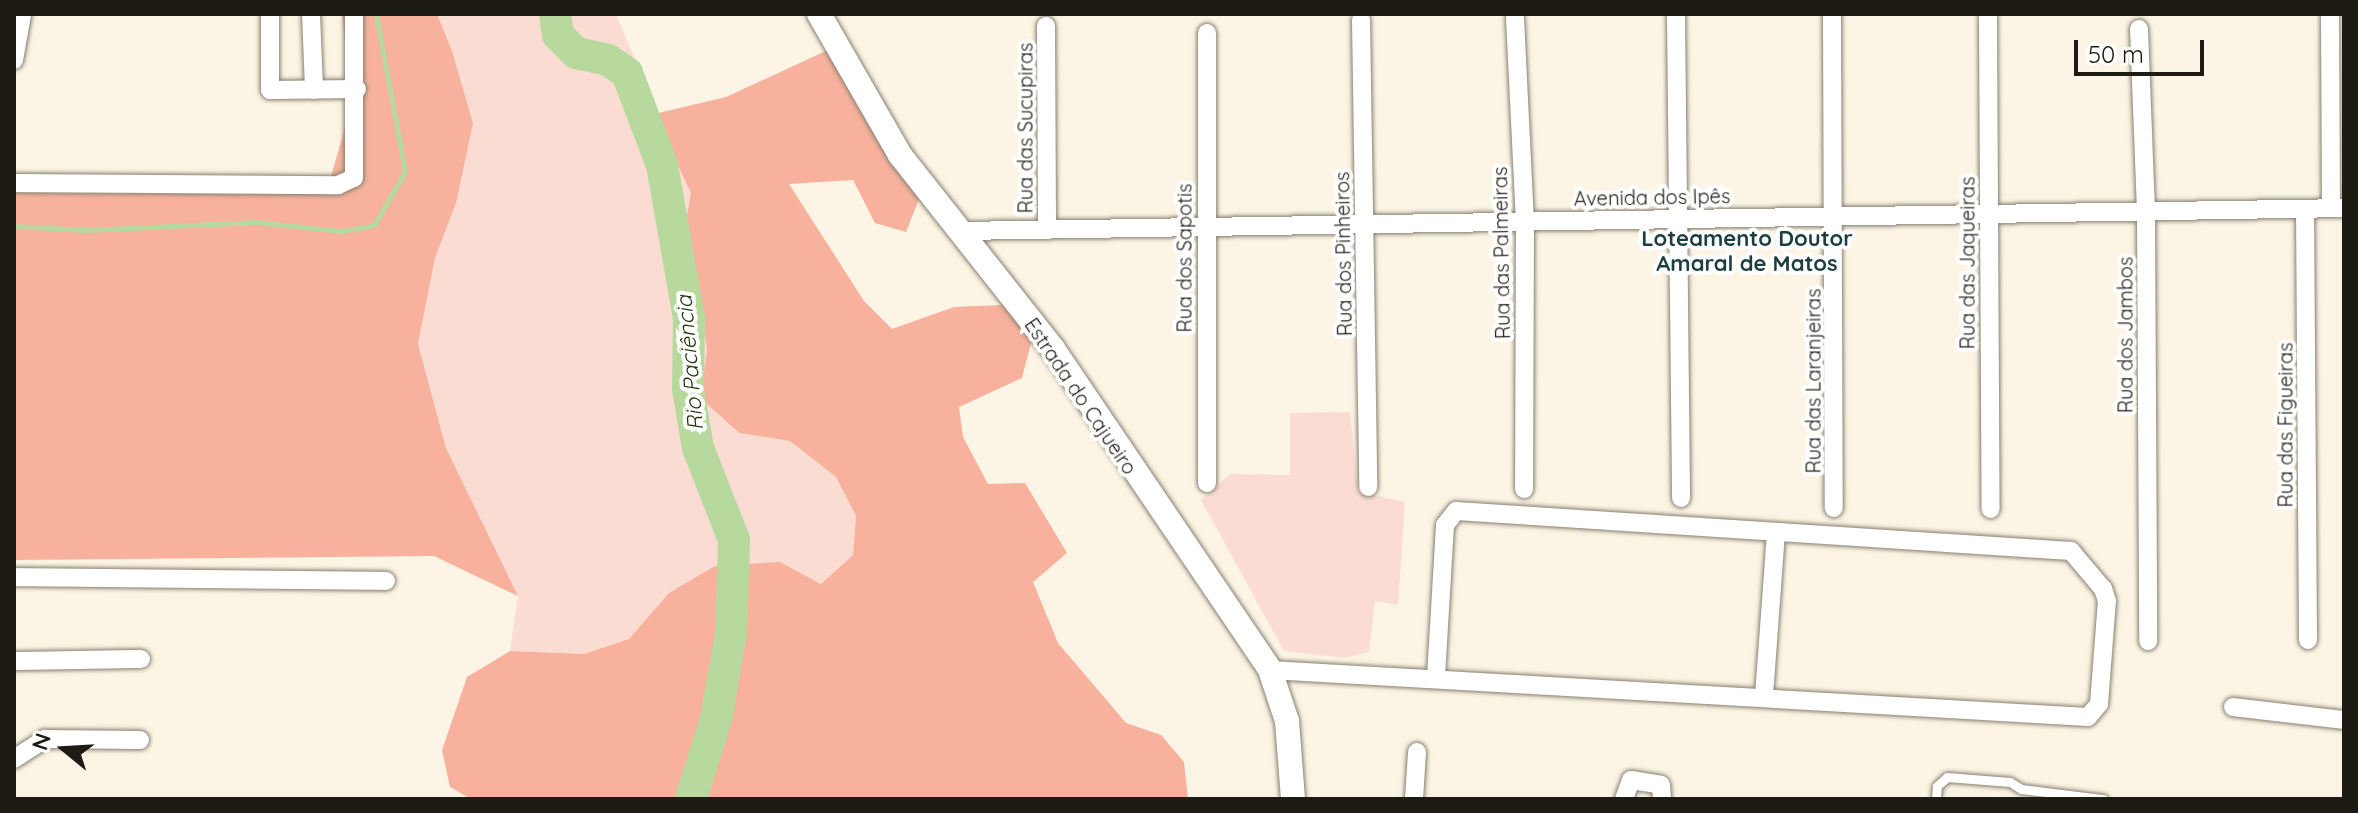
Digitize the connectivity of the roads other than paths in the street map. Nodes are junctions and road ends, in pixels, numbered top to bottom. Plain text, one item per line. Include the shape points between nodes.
1 (270, 14) edge
2 (311, 14) edge
3 (354, 14) edge
4 (819, 14) edge
5 (1676, 14) edge
6 (1832, 14) edge
7 (2330, 14) edge
8 (20, 17) edge
9 (1988, 17) dead end
10 (1515, 18) dead end
11 (1361, 20) dead end
12 (1046, 26) dead end
13 (2139, 29) dead end
14 (1207, 33) dead end
15 (14, 60) edge
16 (357, 89) junction
17 (314, 90) junction
18 (14, 183) edge
19 (2338, 208) edge
20 (2305, 209) junction
21 (2146, 211) junction
22 (1988, 214) junction
23 (1836, 216) junction
24 (1678, 219) junction
25 (1525, 221) junction
26 (1365, 224) junction
27 (1206, 227) junction
28 (1047, 229) junction
29 (961, 231) junction
30 (1207, 483) dead end
31 (1368, 487) dead end
32 (1524, 489) dead end
33 (1681, 498) dead end
34 (1834, 508) dead end
35 (1991, 509) dead end
36 (1776, 532) junction
37 (14, 577) edge
38 (386, 581) dead end
39 (2308, 640) dead end
40 (2148, 641) dead end
41 (141, 659) dead end
42 (14, 661) edge
43 (1270, 670) junction
44 (1436, 677) junction
45 (1764, 696) junction
46 (2233, 707) dead end
47 (2344, 720) edge
48 (140, 740) dead end
49 (1417, 752) dead end
50 (14, 759) edge
51 (1293, 799) edge
52 (1414, 799) edge
53 (1624, 799) edge
54 (1662, 799) edge
55 (1936, 799) edge
56 (2103, 799) edge

1 - 17 street via 270,90
2 - 17 street
3 - 16 street
4 - 29 street, Estrada do Cajueiro via 900,155
5 - 24 street
6 - 23 street, Rua das Laranjeiras
7 - 19 street
8 - 15 street
9 - 22 street, Rua das Jaqueiras
10 - 25 street, Rua das Palmeiras
11 - 26 street, Rua dos Pinheiros
12 - 28 street, Rua das Sucupiras
13 - 21 street, Rua dos Jambos
14 - 27 street, Rua dos Sapotis
16 - 17 street
16 - 18 street via 354,178 338,185
19 - 20 street, Avenida dos Ipês
20 - 21 street, Avenida dos Ipês
20 - 39 street, Rua das Figueiras
21 - 22 street, Avenida dos Ipês
21 - 40 street, Rua dos Jambos
22 - 23 street, Avenida dos Ipês
22 - 35 street, Rua das Jaqueiras
23 - 24 street, Avenida dos Ipês
23 - 34 street, Rua das Laranjeiras
24 - 25 street, Avenida dos Ipês
24 - 33 street
25 - 26 street, Avenida dos Ipês
25 - 32 street, Rua das Palmeiras
26 - 27 street, Avenida dos Ipês
26 - 31 street, Rua dos Pinheiros
27 - 28 street, Avenida dos Ipês
27 - 30 street, Rua dos Sapotis
28 - 29 street, Avenida dos Ipês
29 - 43 street, Estrada do Cajueiro via 1053,349
36 - 44 street via 1451,513 1445,525
36 - 45 street
36 - 45 street via 2071,551 2106,595 2099,704 2088,717
37 - 38 street
41 - 42 street
43 - 44 street via 1362,678
43 - 51 street, Estrada do Cajueiro via 1287,721
44 - 45 street
46 - 47 street
48 - 50 street via 45,739
49 - 52 street
53 - 54 street via 1631,780 1661,785
55 - 56 lane via 1937,786 1947,777

